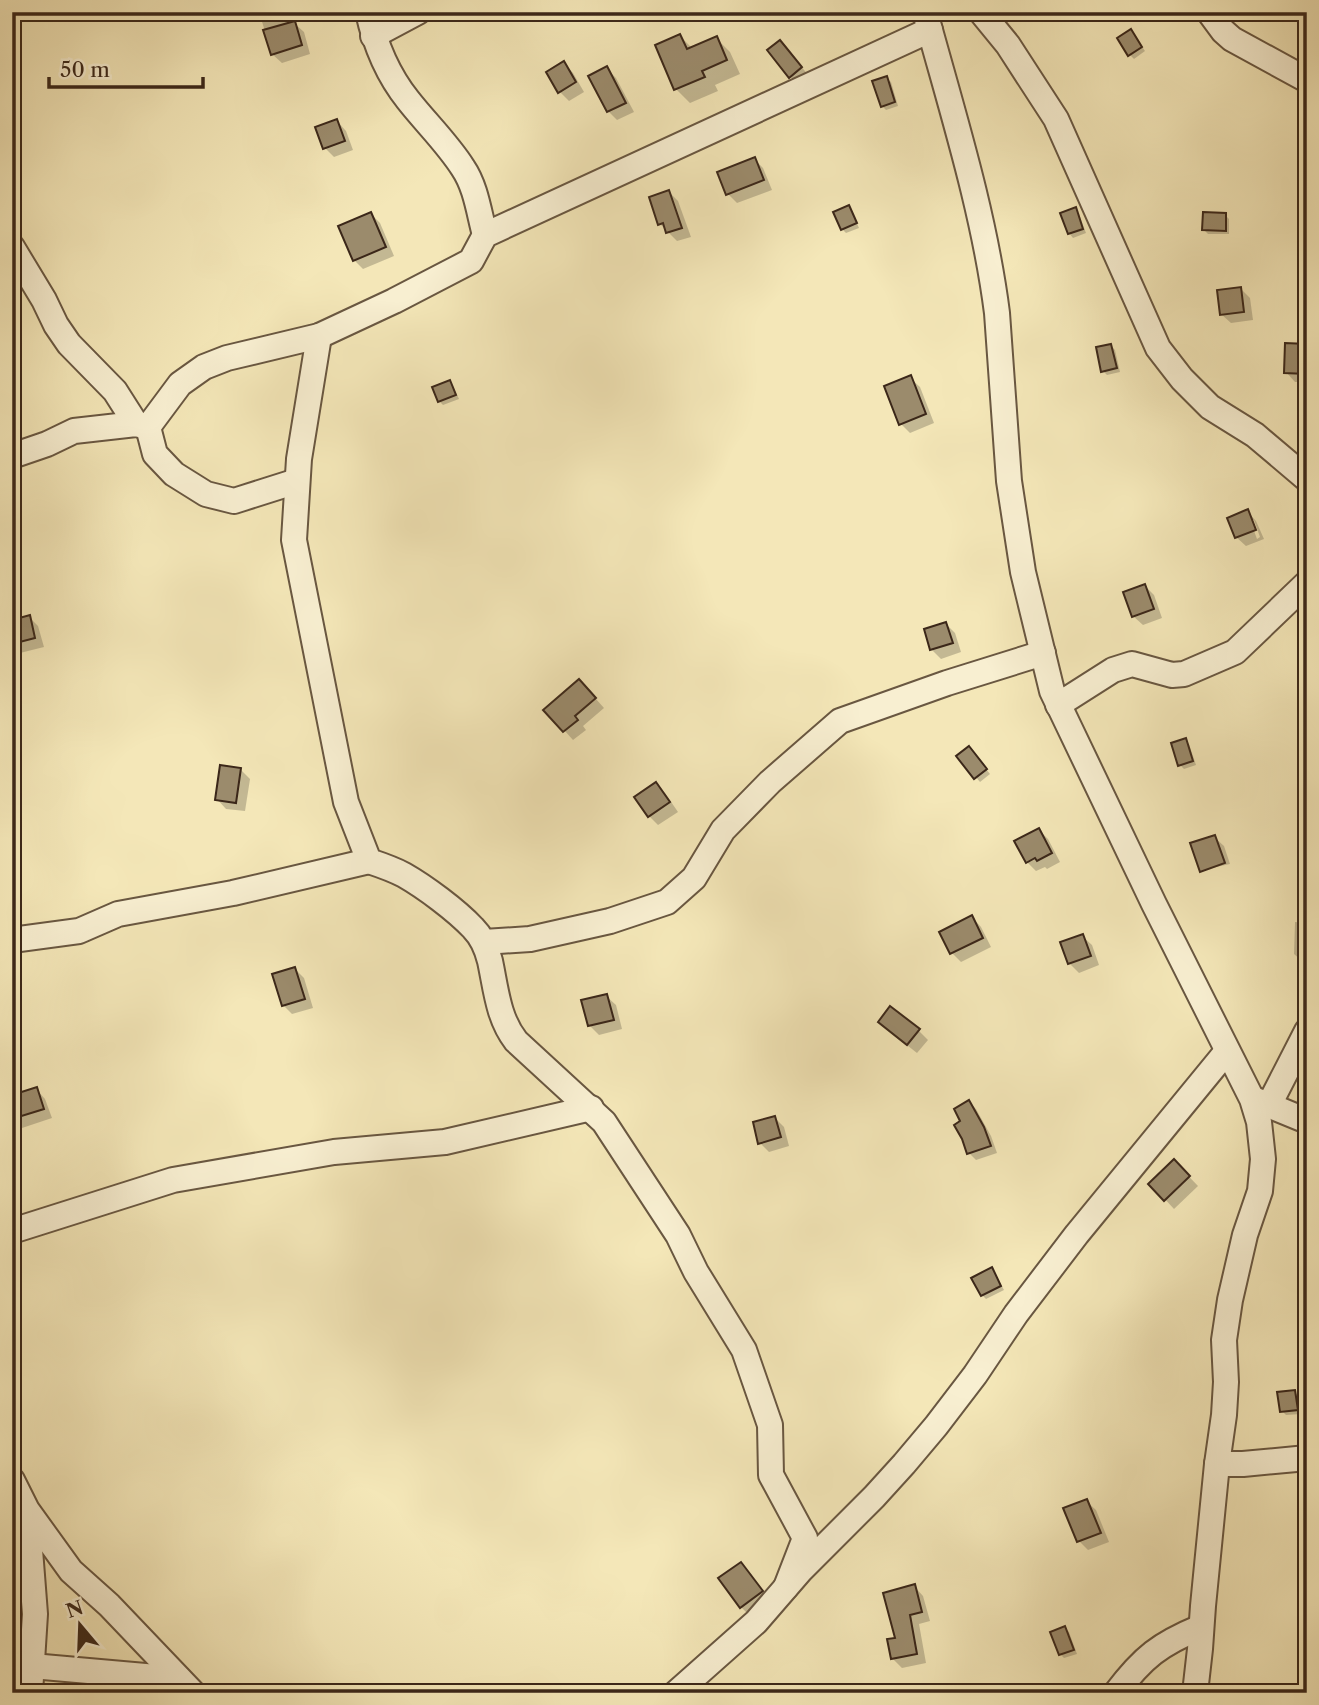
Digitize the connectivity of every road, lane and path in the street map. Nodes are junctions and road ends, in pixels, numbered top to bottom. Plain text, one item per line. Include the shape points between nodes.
1 (418, 12) edge
2 (981, 12) edge
3 (1209, 12) edge
4 (927, 21) edge
5 (370, 24) edge
6 (1307, 80) edge
7 (485, 235) junction
8 (12, 247) edge
9 (319, 335) junction
10 (142, 426) junction
11 (12, 456) edge
12 (1307, 479) edge
13 (297, 481) junction
14 (1307, 583) edge
15 (1043, 653) junction
16 (1058, 705) junction
17 (369, 860) junction
18 (12, 940) edge
19 (484, 943) junction
20 (1307, 1031) edge
21 (1227, 1051) junction
22 (1261, 1102) junction
23 (591, 1108) junction
24 (1307, 1121) edge
25 (12, 1231) edge
26 (1307, 1458) edge
27 (1217, 1464) junction
28 (12, 1480) edge
29 (27, 1510) junction
30 (786, 1587) junction
31 (1201, 1627) junction
32 (32, 1666) junction
33 (186, 1686) edge
34 (30, 1693) edge
35 (676, 1693) edge
36 (1116, 1693) edge
37 (1195, 1693) edge

1 - 5 street
2 - 12 street via 1056,119 1158,348 1210,407 1255,435
3 - 6 street via 1232,39
4 - 7 street
4 - 15 street via 976,199 994,286 1009,481 1023,572
5 - 7 street via 407,99 464,169
7 - 9 street via 471,261
8 - 10 street via 69,344
9 - 10 street via 204,367 180,384
9 - 13 street
10 - 11 street via 74,432
10 - 13 street via 155,454 174,474 206,494 234,500
13 - 17 street via 294,540 346,802
14 - 16 street via 1236,652 1184,674 1132,664 1113,670
15 - 16 street
15 - 19 street via 839,721 732,821 694,878 667,902 530,939
16 - 21 street
17 - 18 street via 233,893 118,914 79,931
17 - 19 street via 404,875 437,898 474,928
19 - 23 street via 507,1030
20 - 22 street
21 - 22 street
21 - 30 street via 1077,1234 936,1426
22 - 24 street
22 - 27 street via 1260,1191 1230,1300
23 - 25 street via 444,1142 334,1152 173,1180
23 - 30 street via 678,1235 744,1350 770,1425 771,1475 805,1538
26 - 27 street
27 - 31 street
28 - 29 street
29 - 32 street via 35,1614
29 - 33 street via 71,1571
30 - 35 street via 756,1622
31 - 36 street via 1152,1652
31 - 37 street
32 - 33 street
32 - 34 street

